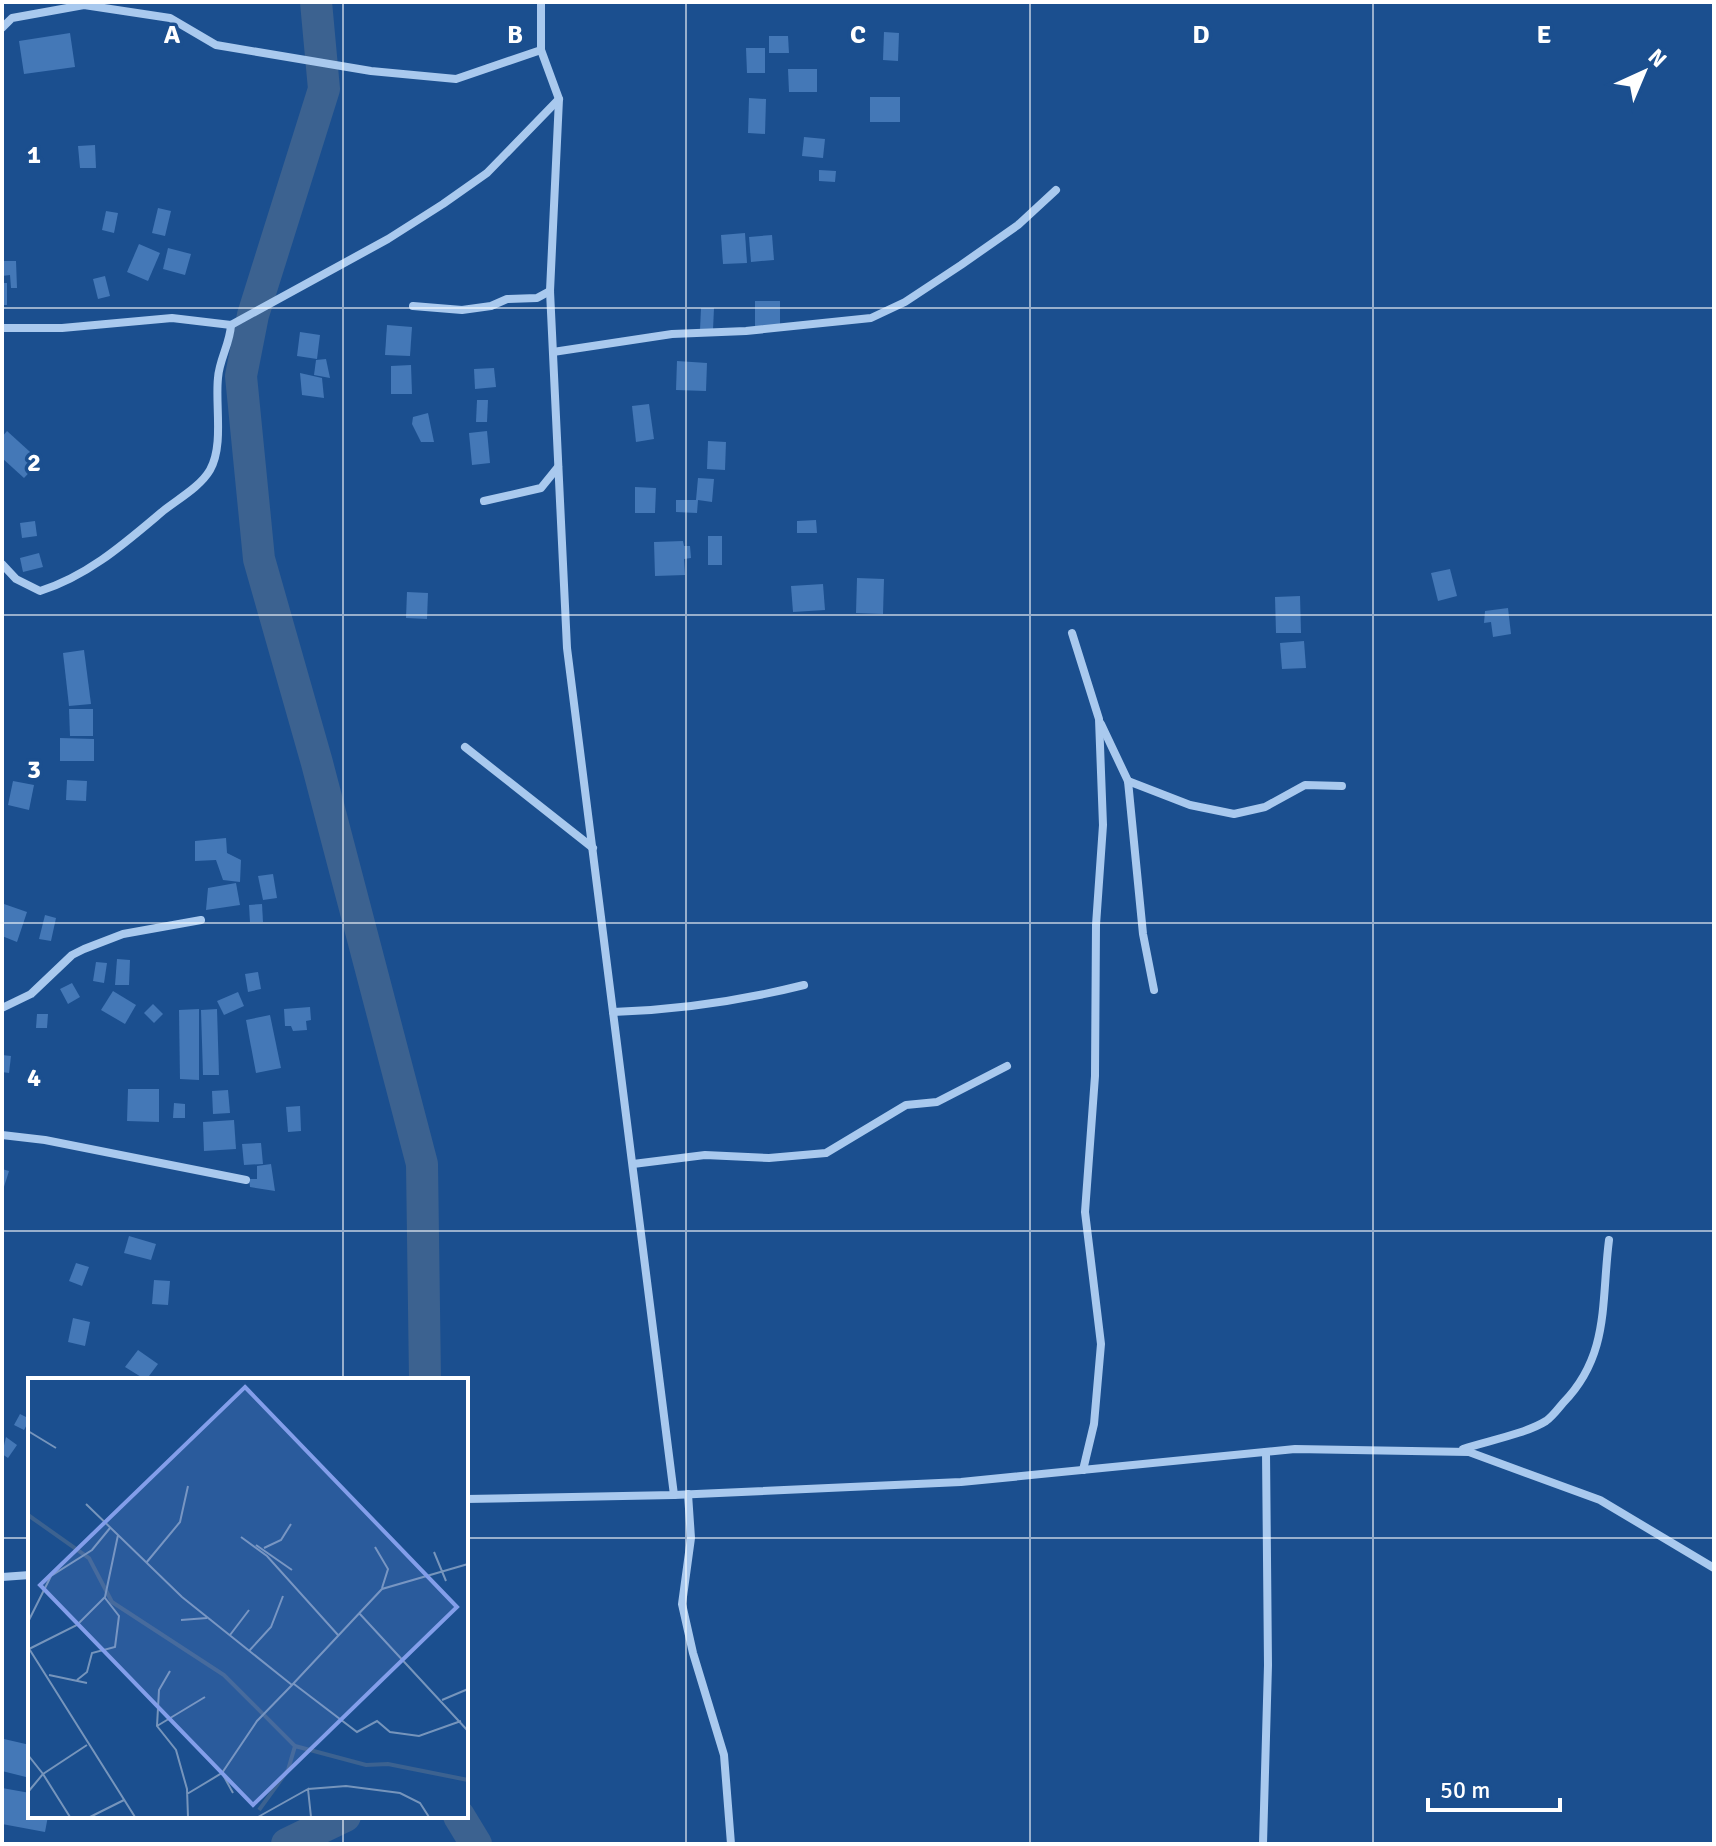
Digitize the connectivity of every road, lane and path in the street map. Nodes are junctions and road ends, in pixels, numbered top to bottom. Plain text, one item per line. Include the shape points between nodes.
1 (541, 2) edge
2 (2, 28) edge
3 (541, 50) junction
4 (559, 99) junction
5 (1056, 190) dead end
6 (550, 291) junction
7 (413, 306) dead end
8 (231, 325) junction
9 (2, 328) edge
10 (553, 352) junction
11 (559, 467) junction
12 (484, 501) dead end
13 (2, 564) edge
14 (1072, 633) dead end
15 (1099, 719) junction
16 (465, 747) dead end
17 (1128, 781) junction
18 (1342, 786) dead end
19 (593, 848) junction
20 (201, 920) dead end
21 (804, 985) dead end
22 (1154, 990) dead end
23 (2, 1008) edge
24 (613, 1012) junction
25 (1007, 1066) dead end
26 (2, 1135) edge
27 (633, 1164) junction
28 (246, 1180) dead end
29 (1609, 1240) dead end
30 (1266, 1452) junction
31 (1454, 1452) junction
32 (1083, 1470) junction
33 (688, 1494) junction
34 (674, 1495) junction
35 (468, 1499) edge
36 (1714, 1568) edge
37 (28, 1575) edge
38 (2, 1577) edge
39 (731, 1844) edge
40 (1263, 1844) edge

1 - 3 street
2 - 3 street via 12,18 84,5 170,18 216,45 371,71 456,79
3 - 4 street
4 - 6 street
4 - 8 street via 487,173 443,204
5 - 10 street via 961,265 871,318 672,334
6 - 7 street via 537,298 462,310
6 - 10 street
8 - 9 street via 172,318
8 - 13 street via 218,375 211,469 197,485 129,542 66,583 40,591 16,579
10 - 11 street
11 - 12 street via 541,488
11 - 19 street via 567,648
14 - 15 street
15 - 17 street
15 - 32 street via 1103,825 1085,1212 1101,1344 1094,1424
16 - 19 street
17 - 18 street via 1190,805 1234,814 1265,807 1305,785
17 - 22 street via 1143,934
19 - 24 street
20 - 23 street via 123,934 84,949 31,994
21 - 24 street via 680,1010
24 - 27 street
25 - 27 street via 937,1102 906,1105 826,1153 769,1158 705,1155
26 - 28 street
27 - 34 street
29 - 31 street via 1604,1322 1591,1365 1577,1389 1546,1421
30 - 31 street
30 - 32 street
30 - 40 street
31 - 36 street via 1469,1452 1600,1500
32 - 33 street via 961,1482
33 - 34 street
33 - 39 street via 691,1538 682,1604 724,1755
34 - 35 street
37 - 38 street

